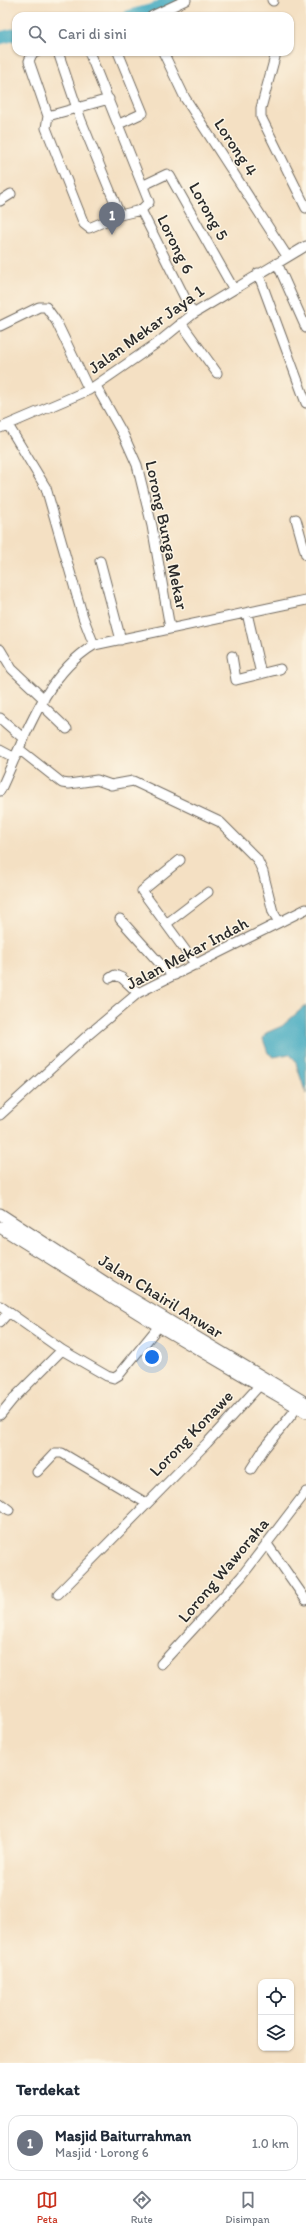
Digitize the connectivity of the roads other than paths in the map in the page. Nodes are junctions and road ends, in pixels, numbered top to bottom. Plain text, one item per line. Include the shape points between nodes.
1 (186, 0) edge
2 (160, 12) edge
3 (31, 56) edge
4 (59, 56) edge
5 (91, 56) edge
6 (120, 56) edge
7 (165, 56) edge
8 (275, 57) dead end
9 (109, 99) junction
10 (77, 109) junction
11 (48, 116) junction
12 (119, 124) junction
13 (144, 185) junction
14 (12, 194) dead end
15 (0, 201) edge
16 (306, 208) edge
17 (141, 210) junction
18 (120, 215) junction
19 (306, 246) edge
20 (287, 256) junction
21 (277, 263) junction
22 (258, 274) junction
23 (232, 288) junction
24 (193, 314) junction
25 (181, 323) junction
26 (0, 326) edge
27 (306, 328) edge
28 (217, 373) dead end
29 (92, 388) junction
30 (306, 403) edge
31 (4, 426) edge
32 (296, 519) dead end
33 (306, 555) edge
34 (100, 561) dead end
35 (306, 600) edge
36 (247, 613) junction
37 (170, 628) junction
38 (122, 640) junction
39 (94, 645) junction
40 (0, 648) edge
41 (232, 656) dead end
42 (280, 669) dead end
43 (261, 674) junction
44 (43, 702) junction
45 (0, 718) edge
46 (67, 729) dead end
47 (24, 739) junction
48 (19, 749) junction
49 (0, 750) edge
50 (14, 758) junction
51 (0, 791) edge
52 (180, 860) dead end
53 (208, 892) dead end
54 (306, 909) edge
55 (120, 919) dead end
56 (279, 922) junction
57 (166, 924) junction
58 (196, 965) junction
59 (175, 975) junction
60 (110, 978) dead end
61 (138, 993) junction
62 (0, 1115) edge
63 (3, 1222) edge
64 (0, 1306) edge
65 (9, 1312) junction
66 (0, 1322) edge
67 (159, 1326) junction
68 (62, 1350) junction
69 (259, 1386) junction
70 (303, 1408) edge
71 (0, 1415) edge
72 (251, 1469) dead end
73 (37, 1472) dead end
74 (306, 1492) edge
75 (0, 1503) edge
76 (146, 1503) junction
77 (9, 1510) dead end
78 (267, 1544) junction
79 (58, 1594) dead end
80 (306, 1600) edge
81 (161, 1664) dead end

1 - 2 street
3 - 11 street via 29,61
4 - 10 street
5 - 9 street
6 - 12 street via 143,113
7 - 20 street, Lorong 4 via 185,98
8 - 16 street via 261,108 262,117
9 - 10 street
9 - 12 street
10 - 11 street
10 - 18 street
11 - 18 street via 48,136 84,224 89,228
12 - 13 street
13 - 17 street via 149,202
13 - 23 street, Lorong 5 via 167,174 170,176
14 - 15 street
17 - 18 street
17 - 24 street, Lorong 6
19 - 20 street, Jalan Mekar Jaya 1
20 - 21 street, Jalan Mekar Jaya 1
21 - 22 street, Jalan Mekar Jaya 1
21 - 27 street
22 - 23 street, Jalan Mekar Jaya 1
22 - 30 street
23 - 24 street, Jalan Mekar Jaya 1
24 - 25 street, Jalan Mekar Jaya 1
25 - 28 street
25 - 29 street, Jalan Mekar Jaya 1 via 160,342
26 - 29 street, Lorong Bunga Mekar via 40,307 47,308
29 - 31 street, Jalan Mekar Jaya 1
29 - 37 street, Lorong Bunga Mekar via 124,436 137,465 152,526
31 - 39 street via 46,488
32 - 33 street
34 - 38 street
35 - 36 street
36 - 37 street
36 - 43 street
37 - 38 street
38 - 39 street
39 - 44 street via 68,664
40 - 44 street via 12,669
41 - 43 street via 236,680
42 - 43 street
44 - 46 street
44 - 47 street
45 - 47 street
47 - 48 street
48 - 50 street
48 - 56 street via 62,783 97,780 111,785 134,781 220,822 257,858 264,872 273,912
49 - 50 street
50 - 51 street
52 - 57 street via 142,891
53 - 57 street
54 - 56 street, Jalan Mekar Indah
55 - 59 street via 162,966
56 - 58 street, Jalan Mekar Indah
57 - 58 street
58 - 59 street, Jalan Mekar Indah
59 - 61 street, Jalan Mekar Indah
60 - 61 street via 115,975 121,976
61 - 62 street, Jalan Mekar Indah
63 - 67 main road, Jalan Chairil Anwar
63 - 70 main road, Jalan Chairil Anwar via 109,1285
64 - 65 street
65 - 66 street
65 - 68 street
67 - 68 street via 114,1378
67 - 69 main road, Jalan Chairil Anwar
68 - 71 street
69 - 70 main road, Jalan Chairil Anwar
69 - 76 street, Lorong Konawe via 207,1443
70 - 72 street via 264,1449
73 - 76 street via 55,1453 62,1453
74 - 78 street, Lorong Waworaha
75 - 77 street
76 - 79 street, Lorong Konawe
78 - 80 street
78 - 81 street, Lorong Waworaha via 221,1601

